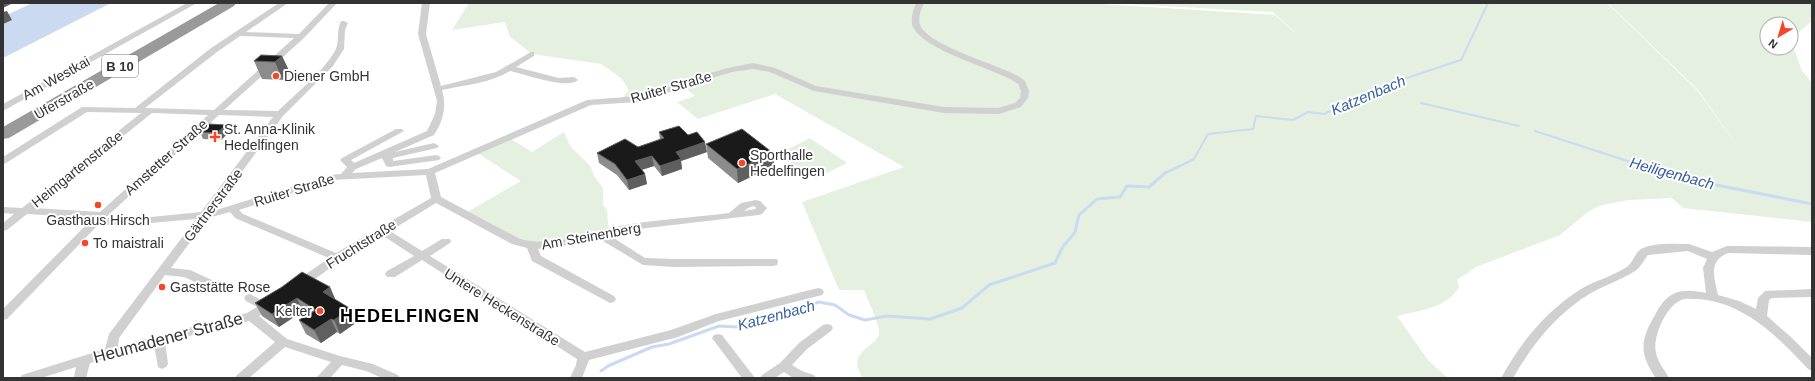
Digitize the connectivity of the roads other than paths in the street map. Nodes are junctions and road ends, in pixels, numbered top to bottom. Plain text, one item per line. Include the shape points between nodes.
1 (193, 3) edge
2 (217, 3) edge
3 (229, 3) edge
4 (284, 3) edge
5 (334, 3) edge
6 (426, 3) edge
7 (920, 3) edge
8 (344, 23) dead end
9 (240, 34) junction
10 (301, 36) junction
11 (531, 54) dead end
12 (510, 68) junction
13 (574, 80) dead end
14 (437, 89) junction
15 (3, 108) edge
16 (138, 109) junction
17 (151, 110) junction
18 (217, 112) junction
19 (24, 114) junction
20 (280, 114) junction
21 (3, 121) edge
22 (3, 126) edge
23 (399, 131) dead end
24 (431, 133) junction
25 (3, 134) edge
26 (434, 146) junction
27 (388, 156) junction
28 (436, 158) junction
29 (372, 159) junction
30 (3, 160) edge
31 (353, 167) junction
32 (434, 171) junction
33 (344, 176) junction
34 (436, 199) junction
35 (3, 210) edge
36 (233, 210) junction
37 (24, 212) junction
38 (205, 215) junction
39 (733, 215) dead end
40 (98, 218) junction
41 (3, 228) edge
42 (381, 230) junction
43 (599, 234) junction
44 (446, 242) dead end
45 (532, 246) junction
46 (1812, 251) edge
47 (421, 256) junction
48 (337, 257) junction
49 (1712, 257) junction
50 (773, 262) dead end
51 (163, 271) junction
52 (391, 274) dead end
53 (208, 283) dead end
54 (290, 292) edge
55 (818, 292) dead end
56 (1811, 294) edge
57 (1713, 297) junction
58 (250, 298) dead end
59 (278, 299) edge
60 (610, 299) dead end
61 (266, 307) junction
62 (3, 316) edge
63 (251, 316) junction
64 (1760, 316) junction
65 (827, 328) dead end
66 (718, 338) dead end
67 (158, 340) junction
68 (284, 342) junction
69 (111, 352) junction
70 (582, 357) junction
71 (84, 360) junction
72 (340, 360) junction
73 (162, 364) dead end
74 (784, 366) junction
75 (1812, 366) edge
76 (26, 378) edge
77 (80, 378) edge
78 (241, 378) edge
79 (322, 378) edge
80 (394, 378) edge
81 (576, 378) edge
82 (749, 378) edge
83 (766, 378) edge
84 (810, 378) edge
85 (1507, 378) edge
86 (1662, 378) edge

1 - 15 street, Am Westkai
2 - 19 highway, Uferstraße / B 10
3 - 25 highway, Uferstraße / B 10
4 - 9 street
5 - 10 street, Amstetter Straße
6 - 14 street via 422,34
7 - 32 street, Ruiter Straße via 916,23 919,31 942,46 1015,78 1025,91 1024,98 1018,105 1000,111 944,110 814,88 772,70 753,66 743,67 681,84 638,100 590,102 581,105
8 - 20 street, Gärtnerstraße via 340,49 334,59
9 - 10 street
9 - 16 street
10 - 18 street, Amstetter Straße
11 - 12 street
12 - 13 street via 559,80
12 - 14 street via 486,78
14 - 24 street via 441,109
16 - 17 street
16 - 30 street via 85,109
17 - 18 street
17 - 37 street, Heimgartenstraße
18 - 20 street
18 - 40 street, Amstetter Straße
19 - 21 highway, B 10
19 - 22 highway, Uferstraße / B 10
20 - 38 street, Gärtnerstraße
23 - 31 street, Ruiter Straße via 345,160
24 - 26 street
24 - 29 street
26 - 27 street
26 - 28 street
27 - 28 street via 389,164
27 - 29 street
28 - 32 street
29 - 31 street
31 - 33 street
32 - 33 street, Ruiter Straße
32 - 34 street
33 - 36 street, Ruiter Straße via 323,179
34 - 42 street, Fruchtstraße
34 - 45 street, Am Steinenberg via 516,242
35 - 37 street, Ruiter Straße
36 - 38 street, Ruiter Straße
36 - 48 street via 239,216
37 - 40 street, Ruiter Straße
37 - 41 street, Heimgartenstraße
38 - 40 street, Ruiter Straße via 144,221
38 - 51 street, Gärtnerstraße
39 - 43 street, Am Steinenberg via 630,227
40 - 62 street, Amstetter Straße
42 - 47 street, Untere Heckenstraße
42 - 48 street, Fruchtstraße
43 - 45 street, Am Steinenberg via 561,244
43 - 50 street via 643,261
44 - 47 street
45 - 60 street via 536,258
46 - 49 street via 1727,249
47 - 52 street
47 - 70 street, Untere Heckenstraße
48 - 54 street, Fruchtstraße
49 - 57 street via 1708,268
49 - 85 street via 1689,247 1644,252 1632,268 1586,291 1564,308 1535,335
51 - 53 street via 186,273
51 - 69 street, Gärtnerstraße via 113,336
55 - 70 street via 720,316 674,334
56 - 64 street via 1770,294 1764,298
57 - 64 street
57 - 86 street via 1689,294 1676,297 1664,308 1648,337 1648,352
58 - 61 street
59 - 61 street
61 - 63 street
63 - 67 street, Heumadener Straße
63 - 68 street, Heumadener Straße
64 - 75 street via 1780,331
65 - 74 street via 803,346
66 - 82 street
67 - 69 street, Heumadener Straße
67 - 73 street
68 - 72 street, Heumadener Straße
68 - 78 street
69 - 71 street, Heumadener Straße
70 - 81 street via 582,365
71 - 76 street, Heumadener Straße
71 - 77 street
72 - 79 street
72 - 80 street, Heumadener Straße via 368,367
74 - 83 street
74 - 84 street via 798,376

